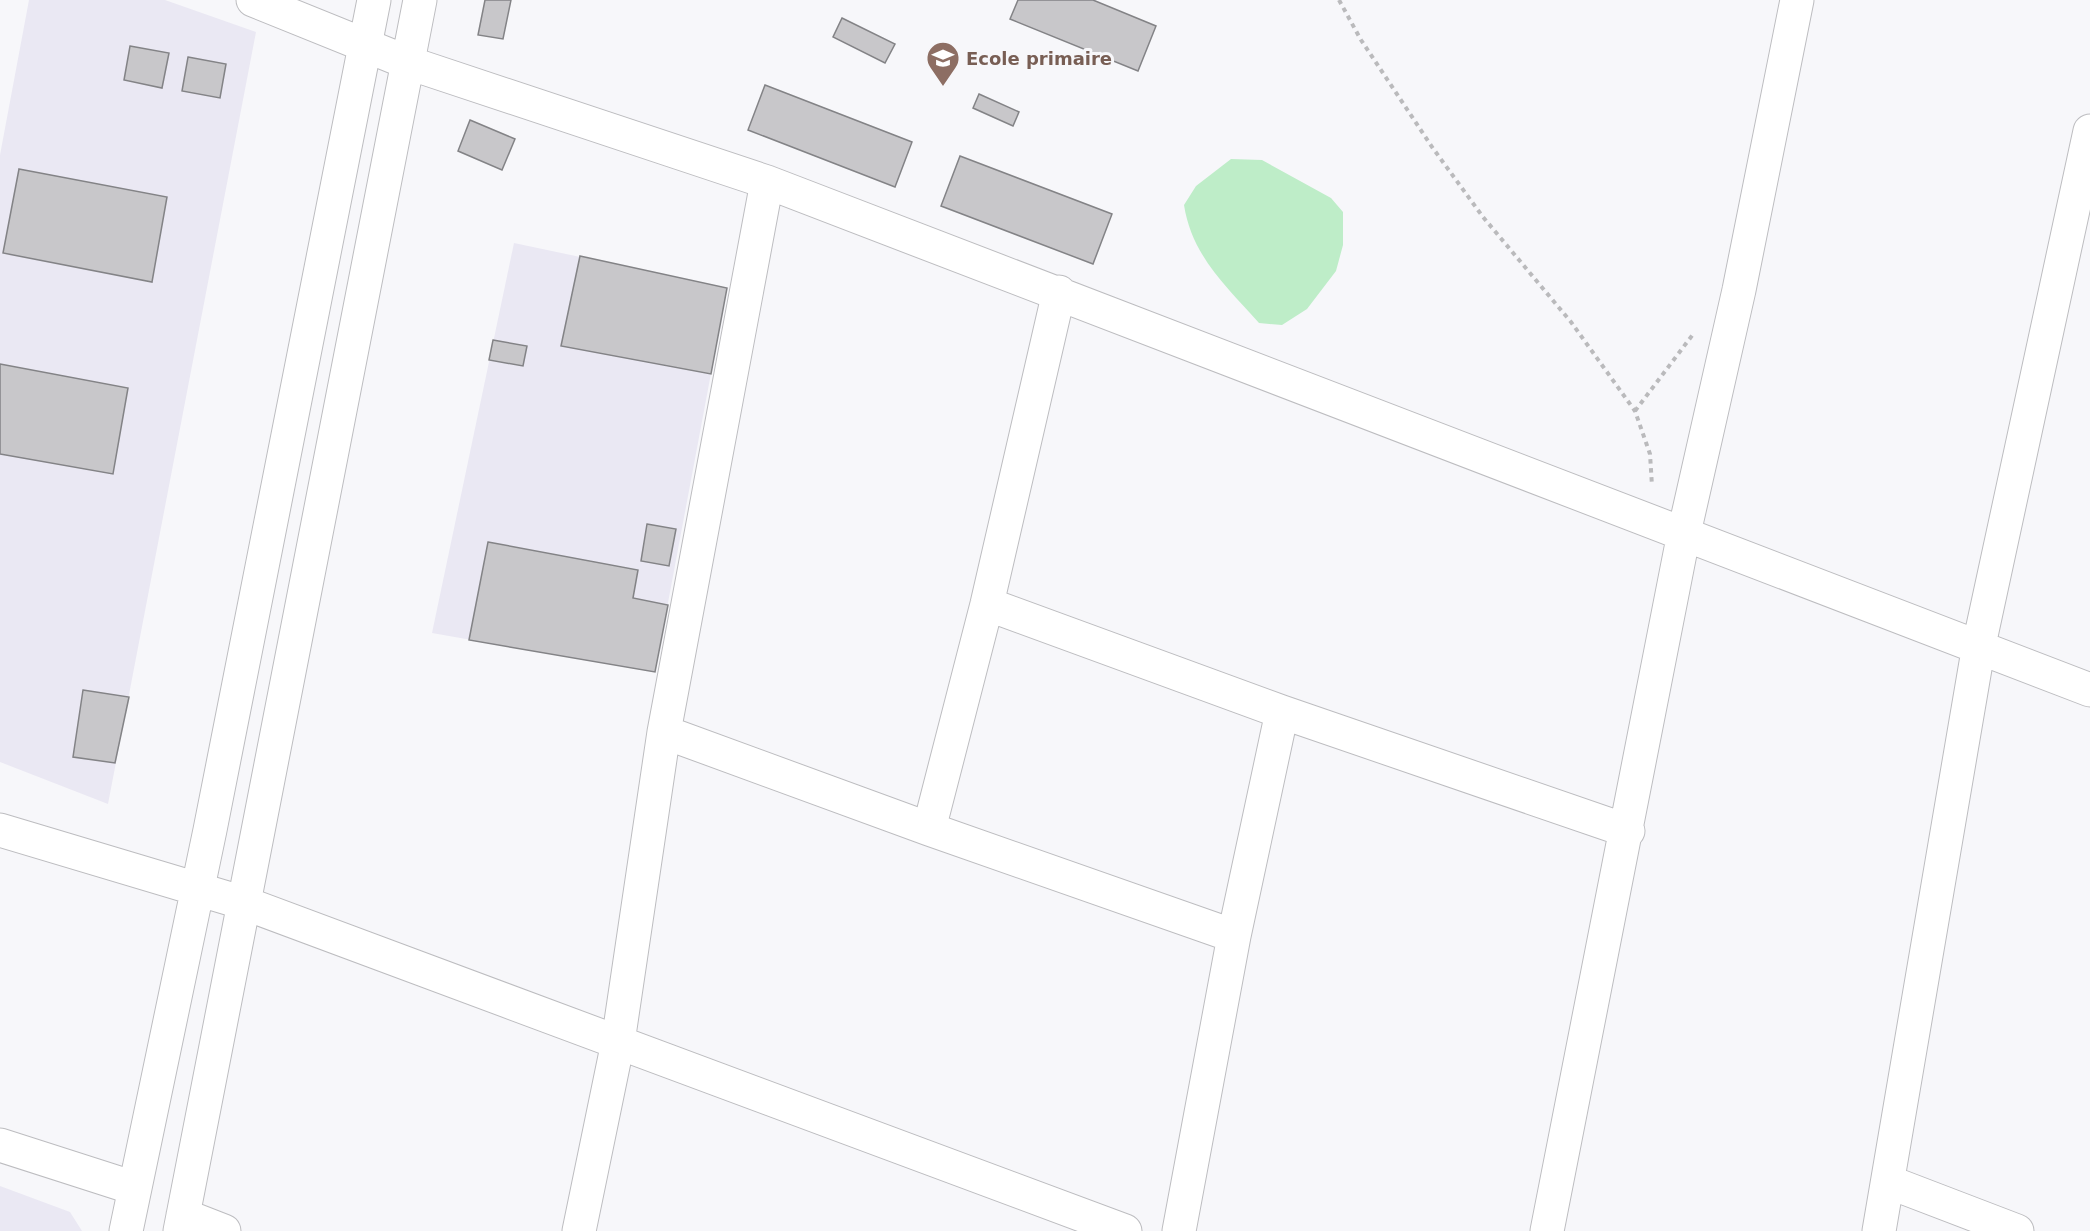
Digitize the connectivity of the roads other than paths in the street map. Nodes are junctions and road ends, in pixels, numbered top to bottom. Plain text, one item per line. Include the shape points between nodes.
1 (253, 0) edge
2 (374, 0) edge
3 (420, 0) edge
4 (1797, 0) edge
5 (365, 45) junction
6 (409, 63) junction
7 (2090, 131) edge
8 (767, 182) junction
9 (1059, 292) junction
10 (1669, 528) junction
11 (987, 604) junction
12 (1979, 645) junction
13 (2090, 690) edge
14 (1282, 712) junction
15 (663, 732) junction
16 (929, 829) junction
17 (0, 830) edge
18 (1628, 831) junction
19 (197, 890) junction
20 (244, 903) junction
21 (1234, 936) junction
22 (618, 1042) junction
23 (0, 1145) edge
24 (1889, 1182) junction
25 (134, 1188) junction
26 (182, 1223) edge
27 (126, 1231) edge
28 (224, 1231) edge
29 (579, 1231) edge
30 (1125, 1231) edge
31 (1179, 1231) edge
32 (1547, 1231) edge
33 (1879, 1231) edge
34 (2017, 1231) edge

1 - 5 street
2 - 5 street
3 - 6 street
4 - 10 street via 1739,290
5 - 6 street
5 - 19 street
6 - 8 street
6 - 20 street
7 - 12 street
8 - 9 street
8 - 15 street
9 - 10 street
9 - 11 street
10 - 12 street
10 - 18 street
11 - 14 street
11 - 16 street
12 - 13 street
12 - 24 street
14 - 18 street
14 - 21 street
15 - 16 street
15 - 22 street
16 - 21 street
17 - 19 street
18 - 32 street
19 - 20 street
19 - 25 street
20 - 22 street
20 - 26 street
21 - 31 street
22 - 29 street
22 - 30 street
23 - 25 street
24 - 33 street
24 - 34 street
25 - 27 street
26 - 28 street

